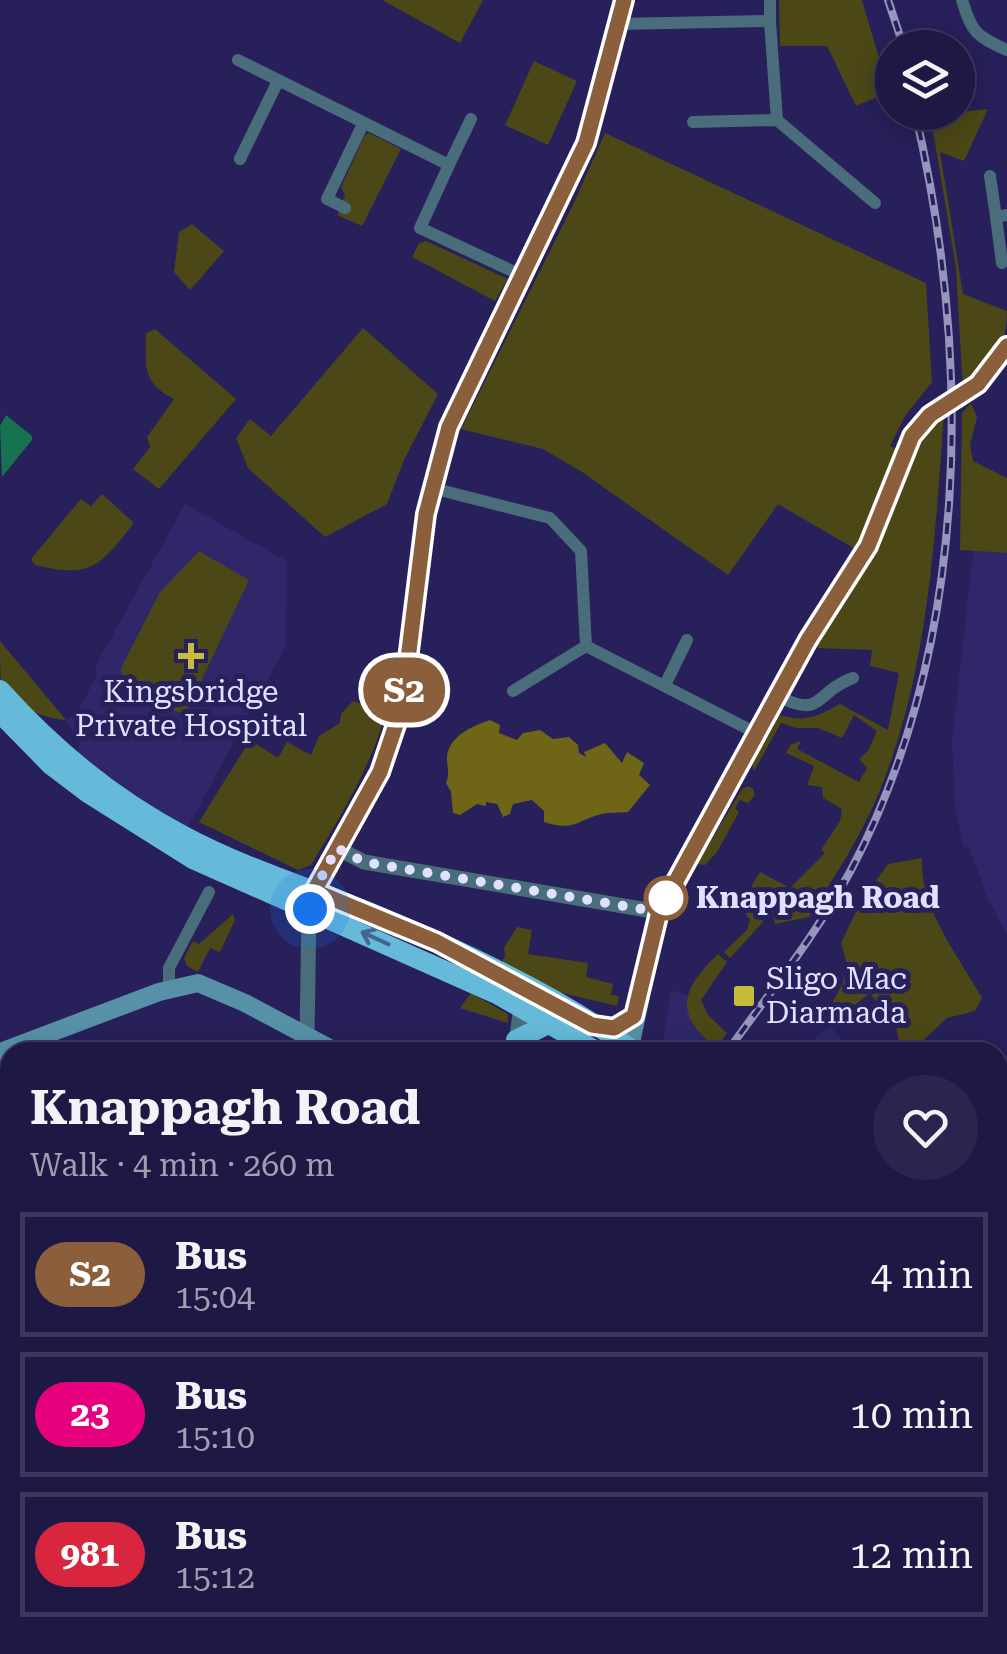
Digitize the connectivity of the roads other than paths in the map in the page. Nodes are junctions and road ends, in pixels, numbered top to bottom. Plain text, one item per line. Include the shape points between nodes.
1 (624, 0) edge
2 (770, 0) edge
3 (962, 0) edge
4 (770, 21) junction
5 (618, 24) junction
6 (1007, 50) edge
7 (238, 60) dead end
8 (278, 81) junction
9 (471, 120) dead end
10 (777, 120) junction
11 (692, 122) dead end
12 (363, 124) junction
13 (240, 159) dead end
14 (449, 164) junction
15 (990, 176) dead end
16 (875, 202) dead end
17 (345, 208) dead end
18 (1002, 216) edge
19 (420, 228) junction
20 (413, 242) dead end
21 (1002, 263) dead end
22 (524, 276) junction
23 (1007, 346) edge
24 (432, 488) junction
25 (687, 640) dead end
26 (586, 646) junction
27 (854, 678) dead end
28 (664, 685) junction
29 (0, 690) edge
30 (514, 691) dead end
31 (778, 696) junction
32 (0, 712) edge
33 (758, 734) junction
34 (335, 852) junction
35 (209, 892) dead end
36 (312, 900) junction
37 (659, 912) junction
38 (169, 990) junction
39 (524, 997) junction
40 (634, 1016) junction
41 (550, 1023) junction
42 (592, 1025) junction
43 (27, 1042) edge
44 (299, 1042) edge
45 (304, 1042) edge
46 (516, 1042) edge
47 (521, 1042) edge
48 (581, 1042) edge
49 (618, 1042) edge
50 (633, 1042) edge

1 - 5 street
2 - 4 street
3 - 6 street via 980,38
4 - 5 street
4 - 10 street
5 - 22 street via 586,143
7 - 8 street
8 - 12 street
8 - 13 street
9 - 14 street
10 - 11 street
10 - 16 street
12 - 14 street
12 - 17 street via 327,199
14 - 19 street
15 - 18 street
18 - 21 street
19 - 20 street
19 - 22 street
22 - 24 street via 449,427
23 - 31 main road via 978,384 920,424 868,546
24 - 26 street via 550,518 570,538 581,550
24 - 34 street via 402,707 380,772
25 - 28 street
26 - 28 street
26 - 30 street
27 - 31 street via 834,684 805,708
28 - 33 street
29 - 36 highway via 51,744 138,810
31 - 33 main road
32 - 36 highway via 52,765 142,829 193,859
33 - 37 main road
34 - 36 street
34 - 37 street
35 - 38 street via 169,968
36 - 39 highway via 414,932
36 - 45 street
37 - 40 main road
38 - 43 main road
38 - 44 main road via 207,986
39 - 41 highway
39 - 42 highway
39 - 46 street
40 - 42 highway via 614,1028
40 - 50 main road
41 - 47 highway
41 - 48 highway
42 - 49 highway

